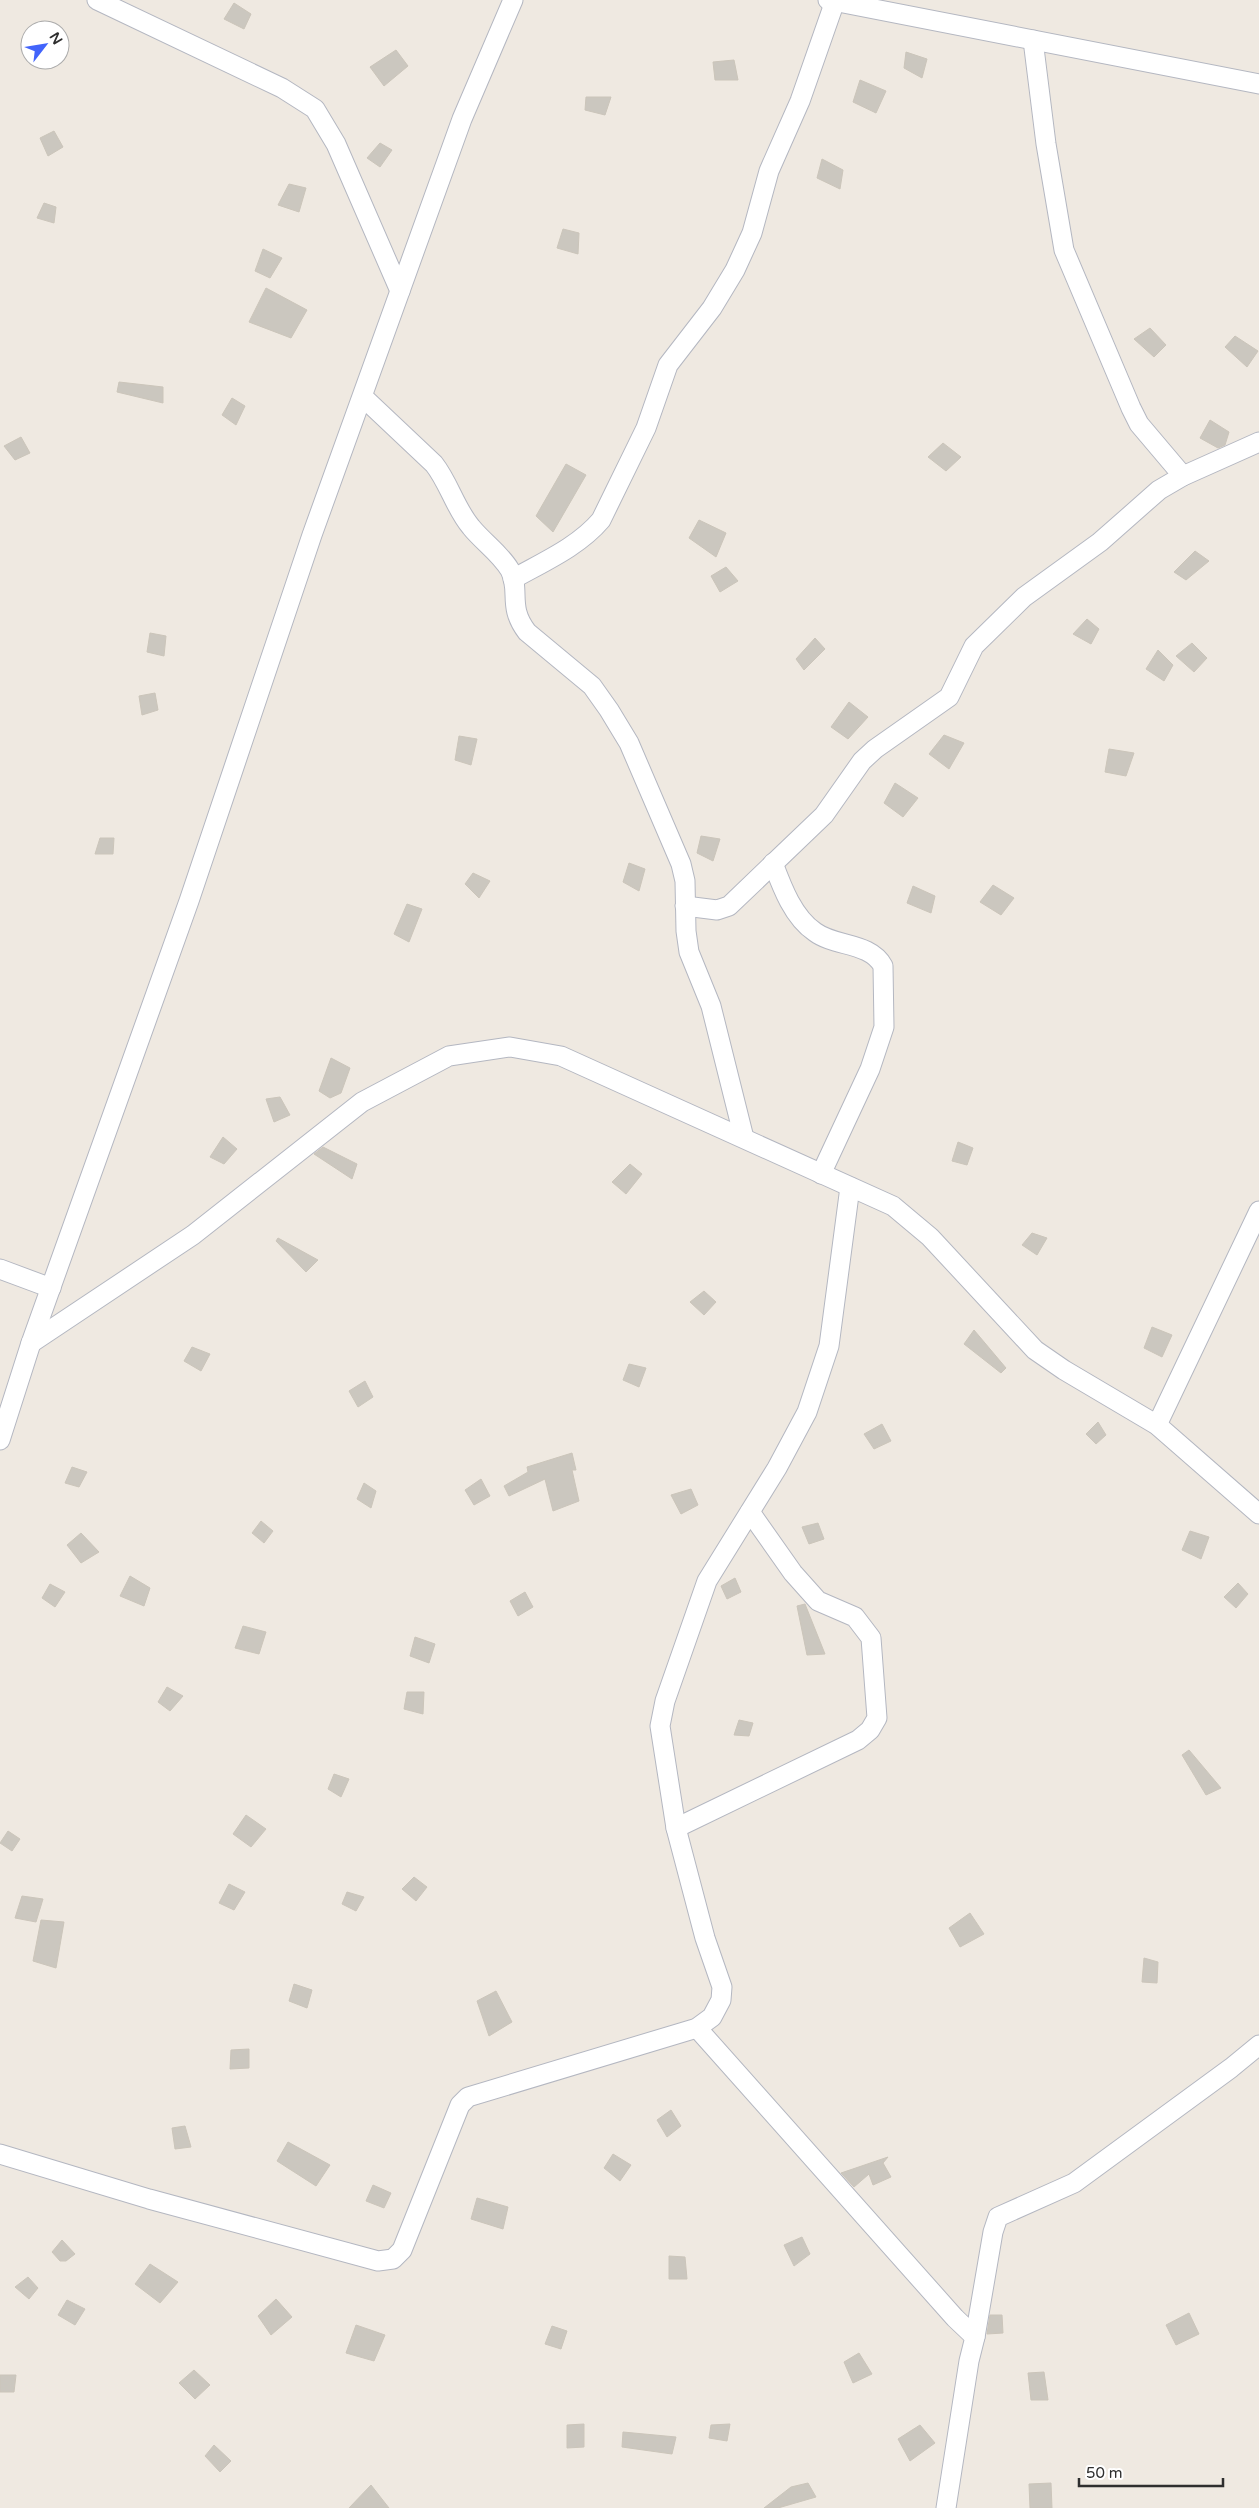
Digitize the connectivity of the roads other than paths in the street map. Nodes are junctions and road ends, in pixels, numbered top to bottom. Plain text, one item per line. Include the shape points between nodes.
1 (97, 0) edge
2 (513, 0) edge
3 (832, 1) edge
4 (1033, 40) junction
5 (1259, 84) edge
6 (400, 291) junction
7 (363, 397) junction
8 (1259, 442) edge
9 (1183, 476) junction
10 (513, 579) junction
11 (773, 864) junction
12 (685, 906) junction
13 (744, 1138) junction
14 (821, 1174) junction
15 (850, 1187) junction
16 (1259, 1211) edge
17 (0, 1269) edge
18 (51, 1288) junction
19 (31, 1343) junction
20 (1157, 1425) junction
21 (0, 1440) edge
22 (750, 1512) junction
23 (1259, 1514) edge
24 (676, 1828) junction
25 (697, 2028) junction
26 (1259, 2045) edge
27 (0, 2154) edge
28 (975, 2337) junction
29 (946, 2508) edge

1 - 6 street via 282,88 315,109 336,144
2 - 6 street via 462,119
3 - 4 street
3 - 10 street via 800,101 769,171 752,233 712,308 668,365 646,428 602,520 576,544
4 - 5 street
4 - 9 street via 1064,250 1135,416
6 - 7 street
7 - 10 street via 444,476 471,528 510,570
7 - 18 street via 312,535 189,901
8 - 9 street
9 - 11 street via 1159,490 1100,542 1024,597 974,646 949,697 862,761 824,815
10 - 12 street via 515,614 520,624 592,686 628,743 682,864
11 - 12 street via 724,909
11 - 14 street via 800,917 816,933 871,953 883,966 884,1027 870,1068
12 - 13 street via 689,952 711,1006
13 - 14 street
13 - 19 street via 561,1056 510,1047 449,1056 362,1102 193,1235
14 - 15 street
15 - 20 street via 893,1206 930,1237 1035,1350
15 - 22 street via 829,1346 807,1412
16 - 20 street
17 - 18 street
18 - 19 street
19 - 21 street
20 - 23 street
22 - 24 street via 707,1581 665,1701 660,1726
22 - 24 street via 793,1573 818,1601 856,1617 865,1627 871,1638 877,1718 870,1730 858,1740
24 - 25 street via 705,1938 722,1987 712,2017
25 - 27 street via 468,2097 460,2105 402,2250 393,2259 378,2261 149,2199
25 - 28 street
26 - 28 street via 1074,2183 998,2217
28 - 29 street

